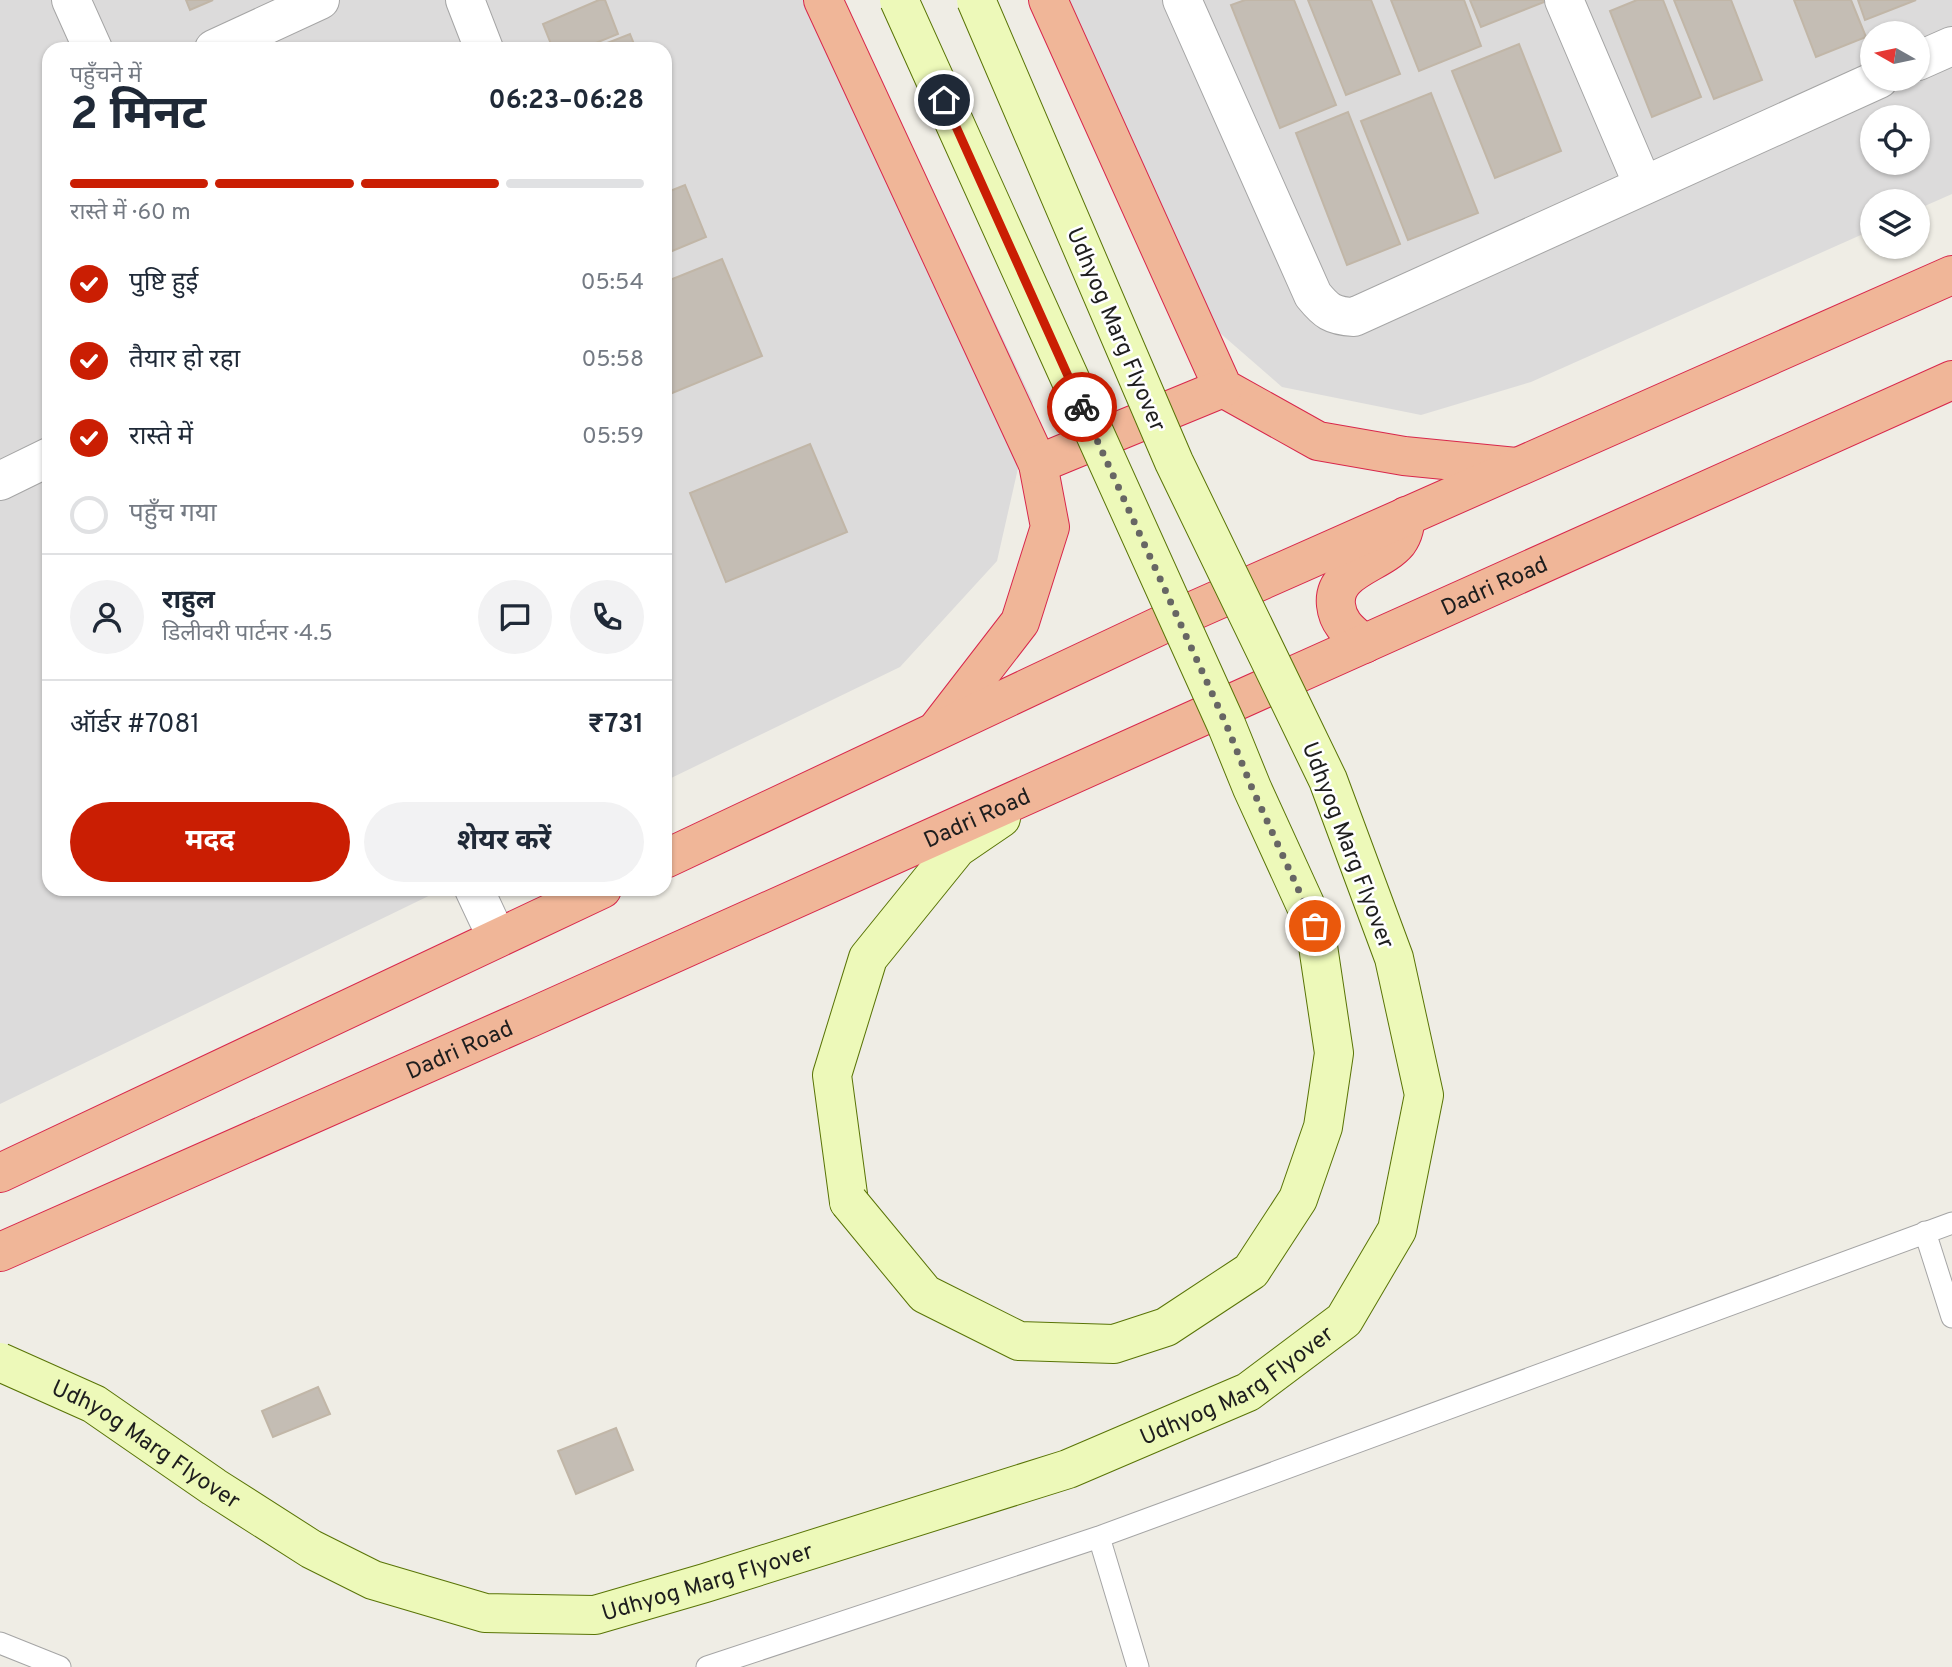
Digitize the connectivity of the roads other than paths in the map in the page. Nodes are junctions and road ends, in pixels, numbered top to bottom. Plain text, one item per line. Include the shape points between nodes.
1 (71, 0) edge
2 (465, 0) edge
3 (822, 0) edge
4 (899, 0) edge
5 (976, 0) edge
6 (1048, 0) edge
7 (1182, 0) edge
8 (1564, 0) edge
9 (306, 3) edge
10 (90, 42) edge
11 (228, 42) edge
12 (481, 42) edge
13 (1952, 46) edge
14 (1930, 56) edge
15 (1860, 88) edge
16 (1643, 185) junction
17 (1952, 275) edge
18 (1952, 380) edge
19 (1223, 388) junction
20 (42, 460) edge
21 (1038, 464) junction
22 (1518, 467) junction
23 (0, 481) edge
24 (1406, 516) junction
25 (1364, 644) junction
26 (936, 732) junction
27 (1051, 783) junction
28 (672, 856) edge
29 (477, 896) edge
30 (587, 896) edge
31 (497, 938) junction
32 (0, 1172) edge
33 (1952, 1223) edge
34 (1925, 1232) junction
35 (0, 1252) edge
36 (1952, 1317) edge
37 (0, 1362) edge
38 (1099, 1537) junction
39 (0, 1643) edge
40 (60, 1667) edge
41 (707, 1667) edge
42 (1138, 1667) edge

1 - 10 street
2 - 12 street
3 - 21 highway
4 - 27 main road, bridge via 1315,926 1334,1054 1323,1127 1298,1199 1251,1271 1166,1328 1114,1344 1019,1340 925,1294 849,1202 832,1075 869,958 957,848
5 - 37 main road, Udhyog Marg Flyover, bridge via 1174,462 1328,780 1394,958 1424,1095 1397,1230 1344,1320 1248,1392 1068,1469 595,1615 485,1613 373,1580 311,1549 94,1404
6 - 19 highway
7 - 16 street via 1313,295 1324,309 1339,316 1354,317
8 - 16 street
9 - 11 street
13 - 14 street
15 - 16 street
17 - 22 highway
18 - 25 highway, Dadri Road
19 - 21 highway
19 - 22 highway via 1318,441 1404,456
20 - 23 street
21 - 26 highway via 1050,527 1020,622
22 - 24 highway
24 - 25 highway via 1405,528 1394,546 1343,580 1336,591 1339,618
24 - 26 highway
25 - 27 highway, Dadri Road
26 - 28 highway
27 - 35 highway, Dadri Road
29 - 31 street
30 - 31 highway
31 - 32 highway
33 - 34 lane
34 - 36 lane
34 - 38 lane
38 - 41 lane
38 - 42 lane
39 - 40 lane

